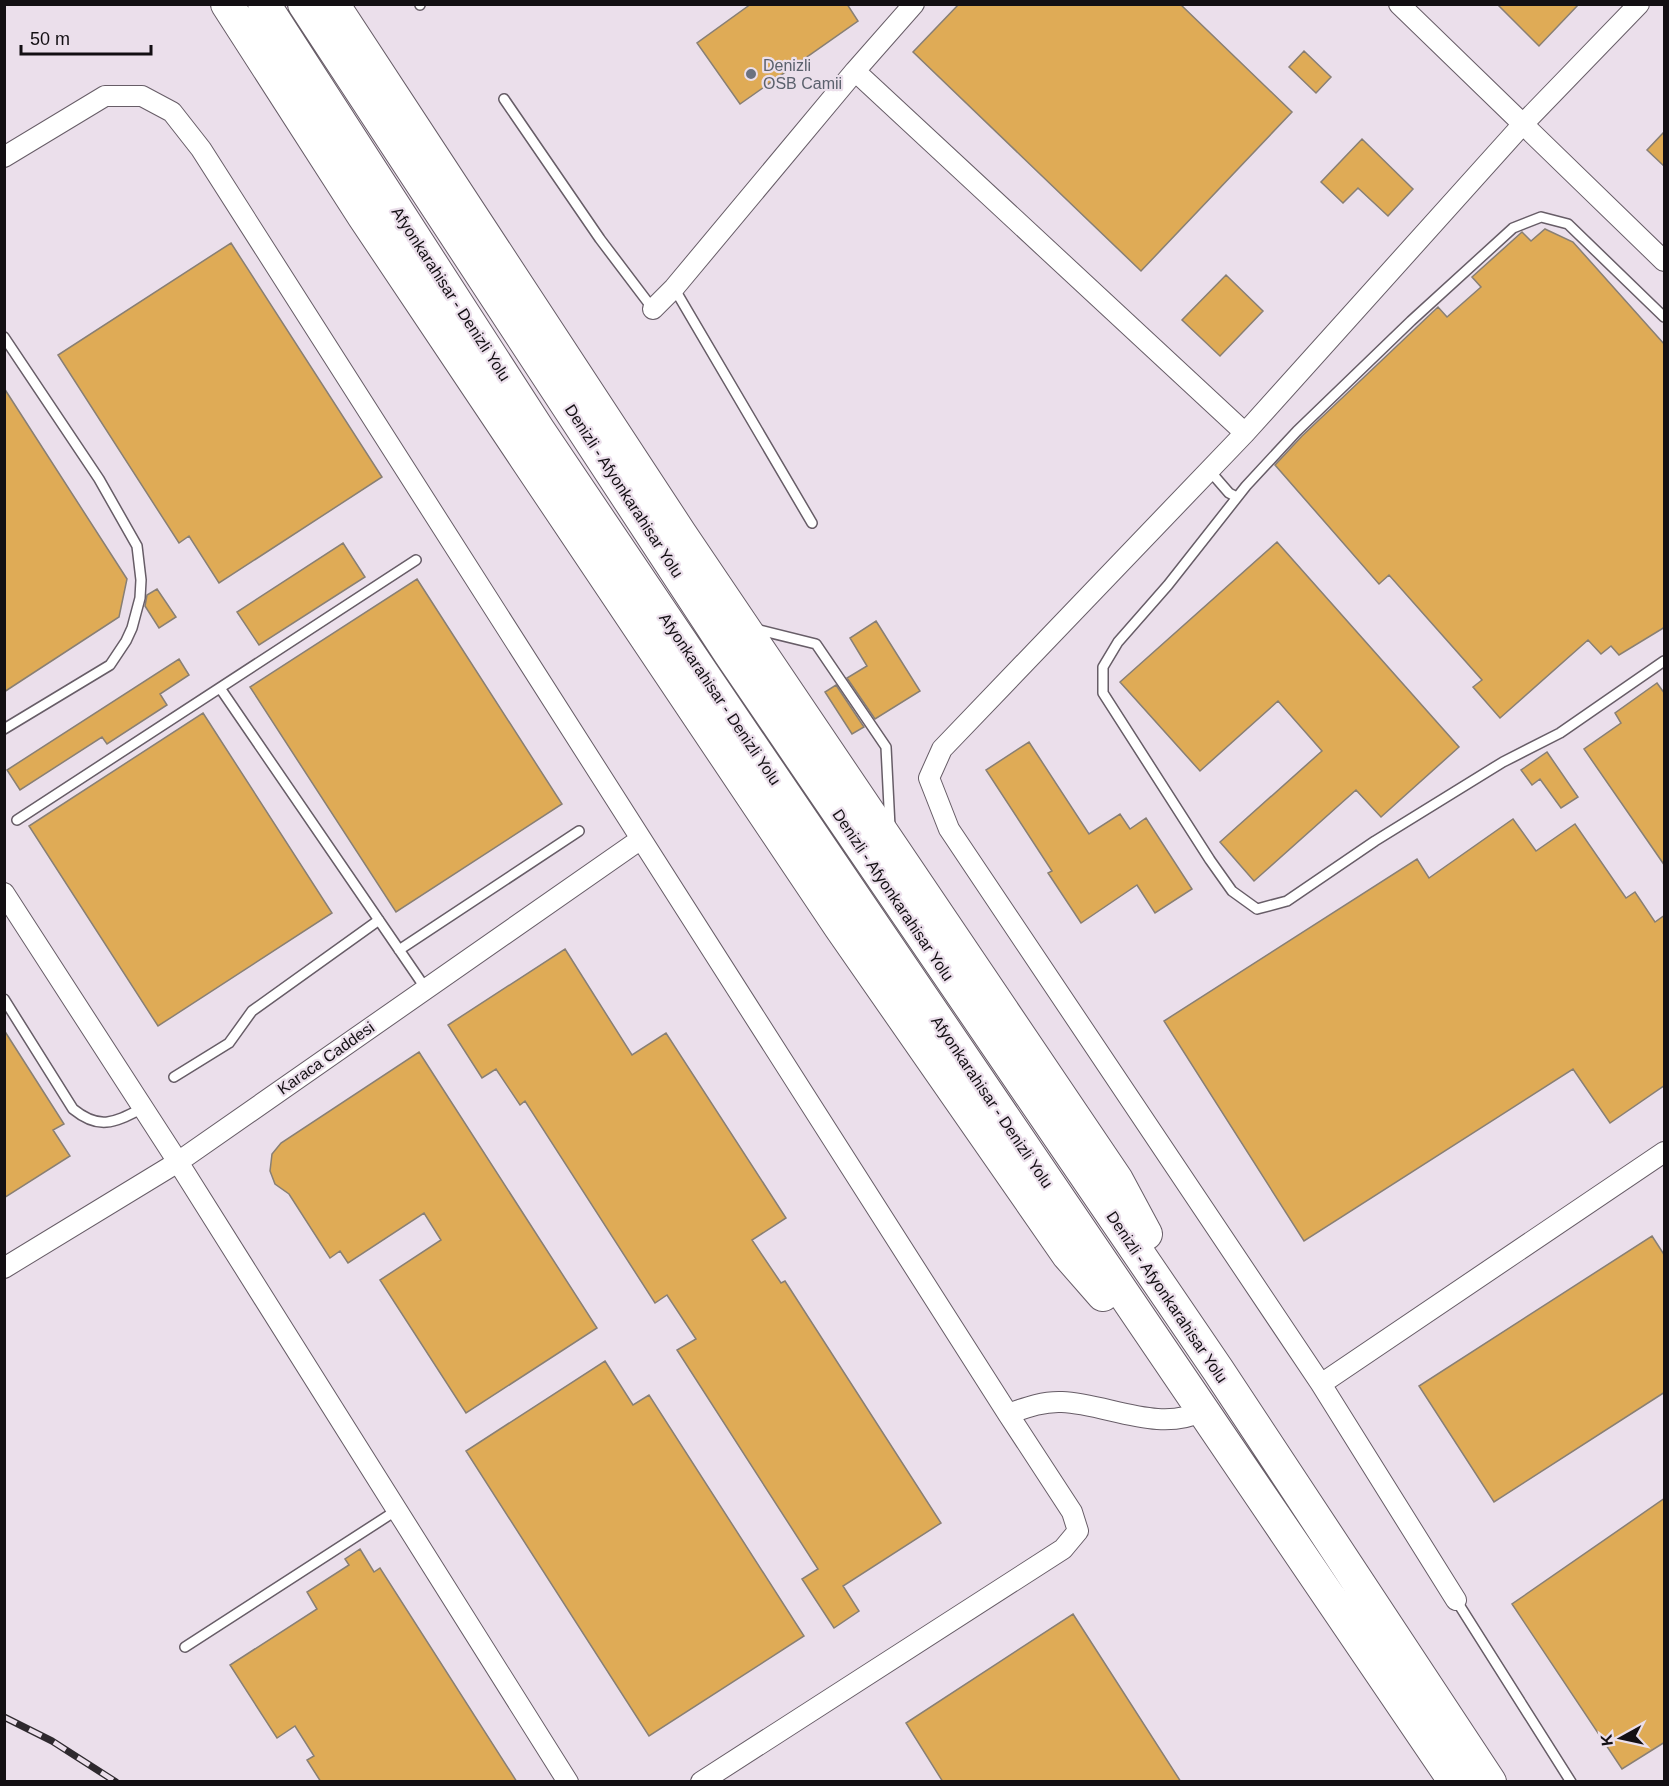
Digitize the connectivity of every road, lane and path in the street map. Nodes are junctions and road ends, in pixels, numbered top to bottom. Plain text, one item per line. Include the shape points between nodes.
1 (227, 4) edge
2 (264, 4) edge
3 (304, 4) edge
4 (333, 4) edge
5 (914, 4) edge
6 (1399, 4) edge
7 (1639, 4) edge
8 (855, 71) junction
9 (504, 99) dead end
10 (1523, 124) junction
11 (4, 157) edge
12 (1665, 261) edge
13 (674, 288) junction
14 (653, 309) joint
15 (1665, 317) edge
16 (4, 337) edge
17 (1245, 433) junction
18 (1209, 471) junction
19 (1237, 497) junction
20 (812, 523) dead end
21 (416, 560) dead end
22 (744, 627) junction
23 (1665, 661) edge
24 (220, 688) junction
25 (4, 729) edge
26 (17, 820) dead end
27 (579, 831) dead end
28 (641, 839) junction
29 (891, 844) junction
30 (4, 893) edge
31 (379, 920) junction
32 (399, 950) junction
33 (426, 989) junction
34 (4, 999) edge
35 (174, 1077) dead end
36 (143, 1108) junction
37 (1665, 1152) edge
38 (178, 1162) junction
39 (4, 1268) edge
40 (1218, 1370) junction
41 (1321, 1384) junction
42 (1194, 1399) junction
43 (1008, 1414) junction
44 (397, 1510) junction
45 (1456, 1600) joint
46 (185, 1647) dead end
47 (568, 1782) edge
48 (701, 1782) edge
49 (1455, 1782) edge
50 (1490, 1782) edge
51 (1571, 1782) edge

1 - 42 highway via 364,217 840,927 1061,1245
2 - 42 highway, Afyonkarahisar - Denizli Yolu via 545,439
3 - 40 highway, Denizli - Afyonkarahisar Yolu via 736,664
4 - 22 highway
5 - 8 street
6 - 10 street
7 - 10 street
8 - 13 street
8 - 17 street
9 - 14 lane
10 - 12 street
10 - 17 street
11 - 28 street via 105,96 142,96 172,112 201,148
13 - 14 street
13 - 20 lane
15 - 19 lane via 1568,224 1541,217 1513,228 1297,431
16 - 25 lane via 99,479 136,546 141,580 132,628 110,666
17 - 18 street
18 - 19 lane
18 - 41 street via 942,749 929,778 949,829
19 - 23 lane via 1118,642 1103,667 1103,693 1232,891 1257,909 1287,901 1503,762 1560,733
21 - 24 lane
22 - 29 highway
22 - 29 lane via 816,644 823,653 886,747
24 - 26 lane
24 - 31 lane
27 - 32 lane
28 - 33 street, Karaca Caddesi
28 - 43 street
29 - 40 highway via 1117,1180
30 - 36 street
31 - 32 lane
31 - 35 lane via 252,1011 229,1043
32 - 33 lane
33 - 38 street, Karaca Caddesi
34 - 36 lane via 79,1114 114,1122
36 - 38 street
37 - 41 street
38 - 39 street, Karaca Caddesi
38 - 44 street
40 - 50 highway, Denizli - Afyonkarahisar Yolu
41 - 45 street
42 - 43 street via 1185,1418 1167,1420 1063,1402
42 - 49 highway
43 - 48 street via 1072,1512 1078,1531 1063,1550
44 - 46 lane
44 - 47 street
45 - 51 lane

